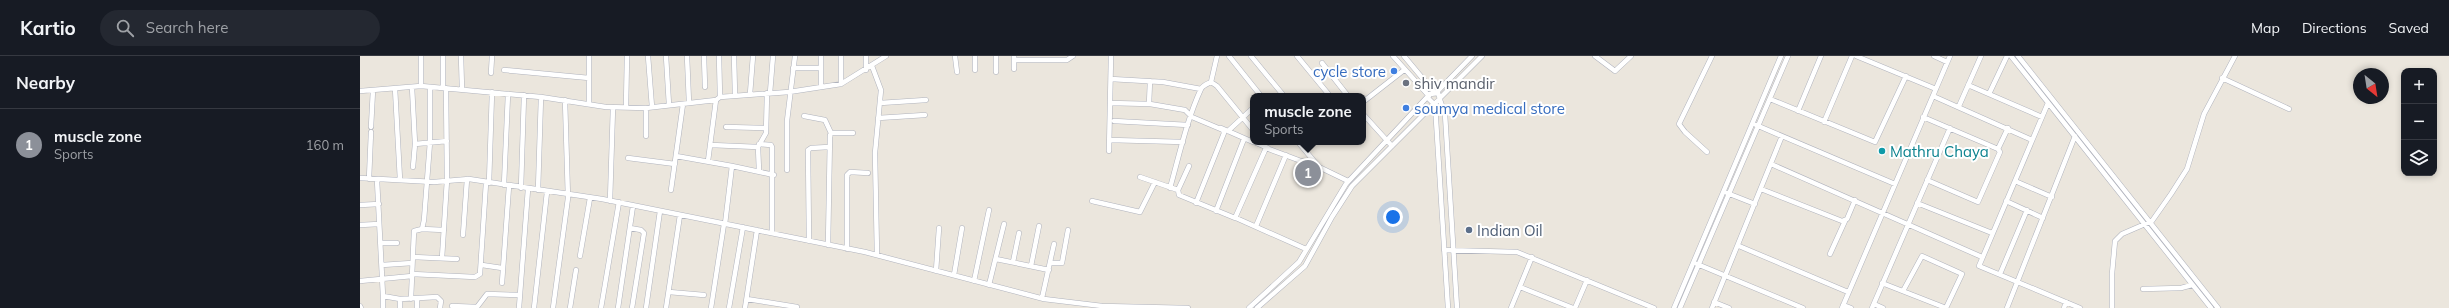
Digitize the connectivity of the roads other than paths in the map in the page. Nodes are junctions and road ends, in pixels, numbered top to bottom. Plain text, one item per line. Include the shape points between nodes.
1 (421, 56) edge
2 (443, 56) edge
3 (461, 56) edge
4 (492, 56) edge
5 (589, 56) edge
6 (627, 56) edge
7 (648, 56) edge
8 (666, 56) edge
9 (687, 56) edge
10 (704, 56) edge
11 (719, 56) edge
12 (734, 56) edge
13 (753, 56) edge
14 (773, 56) edge
15 (795, 56) edge
16 (821, 56) edge
17 (841, 56) edge
18 (866, 56) edge
19 (886, 56) edge
20 (955, 56) edge
21 (975, 56) edge
22 (996, 56) edge
23 (1073, 56) edge
24 (1111, 56) edge
25 (1217, 56) edge
26 (1229, 56) edge
27 (1252, 56) edge
28 (1297, 56) edge
29 (1393, 56) edge
30 (1404, 56) edge
31 (1472, 56) edge
32 (1482, 56) edge
33 (1595, 56) edge
34 (1631, 56) edge
35 (1712, 56) edge
36 (1781, 56) edge
37 (1788, 56) edge
38 (1821, 56) edge
39 (1852, 56) edge
40 (1856, 56) edge
41 (1934, 56) edge
42 (1950, 56) edge
43 (1980, 56) edge
44 (2007, 56) edge
45 (2011, 56) edge
46 (2018, 56) edge
47 (2235, 56) edge
48 (1048, 57) edge
49 (1014, 58) edge
50 (1031, 58) edge
51 (1062, 58) edge
52 (1947, 62) junction
53 (1322, 63) dead end
54 (872, 66) junction
55 (793, 68) junction
56 (821, 68) junction
57 (1014, 69) dead end
58 (504, 70) dead end
59 (866, 70) junction
60 (975, 70) dead end
61 (1404, 70) junction
62 (957, 72) dead end
63 (996, 72) dead end
64 (492, 73) dead end
65 (1906, 76) junction
66 (589, 78) junction
67 (2222, 78) junction
68 (1111, 79) junction
69 (1150, 81) junction
70 (1211, 82) junction
71 (841, 84) junction
72 (1968, 84) junction
73 (421, 86) junction
74 (412, 87) junction
75 (430, 87) junction
76 (705, 87) dead end
77 (820, 87) junction
78 (395, 88) junction
79 (444, 88) junction
80 (1936, 88) junction
81 (1201, 89) junction
82 (373, 90) junction
83 (462, 90) junction
84 (360, 91) edge
85 (492, 92) junction
86 (789, 92) junction
87 (1435, 92) junction
88 (769, 93) junction
89 (1259, 93) edge
90 (1282, 93) edge
91 (1328, 93) edge
92 (1346, 93) edge
93 (508, 94) junction
94 (750, 94) junction
95 (1989, 94) junction
96 (524, 95) junction
97 (735, 95) junction
98 (1933, 96) junction
99 (541, 97) junction
100 (1429, 97) junction
101 (718, 98) junction
102 (1440, 99) junction
103 (1770, 99) junction
104 (565, 100) junction
105 (926, 100) dead end
106 (1366, 100) edge
107 (689, 103) junction
108 (880, 103) junction
109 (1110, 103) junction
110 (2048, 103) junction
111 (589, 104) junction
112 (683, 104) junction
113 (1149, 104) junction
114 (1434, 104) junction
115 (669, 105) junction
116 (1959, 106) junction
117 (613, 107) junction
118 (649, 107) junction
119 (626, 108) junction
120 (2289, 109) dead end
121 (1250, 110) edge
122 (1798, 111) junction
123 (925, 115) dead end
124 (804, 116) dead end
125 (1192, 117) junction
126 (1242, 117) junction
127 (1923, 117) junction
128 (2042, 117) junction
129 (878, 118) junction
130 (1366, 118) edge
131 (1114, 121) dead end
132 (1824, 122) junction
133 (1756, 124) junction
134 (1188, 125) junction
135 (1250, 126) edge
136 (726, 127) dead end
137 (766, 128) junction
138 (1221, 128) junction
139 (1950, 128) junction
140 (2008, 128) junction
141 (1228, 131) junction
142 (831, 133) junction
143 (853, 133) dead end
144 (646, 136) dead end
145 (1782, 136) junction
146 (2075, 136) junction
147 (1244, 139) dead end
148 (1110, 140) junction
149 (1250, 140) edge
150 (2032, 140) junction
151 (430, 142) junction
152 (447, 142) junction
153 (1182, 142) junction
154 (1386, 142) junction
155 (415, 144) junction
156 (711, 145) junction
157 (759, 145) junction
158 (1261, 145) edge
159 (1266, 145) edge
160 (1300, 145) edge
161 (1392, 146) junction
162 (829, 147) junction
163 (1268, 148) junction
164 (1998, 150) junction
165 (1109, 151) dead end
166 (1707, 152) dead end
167 (1286, 155) junction
168 (676, 156) junction
169 (628, 158) dead end
170 (708, 161) junction
171 (675, 164) junction
172 (1316, 164) junction
173 (1771, 164) junction
174 (732, 166) junction
175 (1189, 166) dead end
176 (414, 167) dead end
177 (787, 170) dead end
178 (759, 171) junction
179 (868, 173) dead end
180 (774, 176) junction
181 (1140, 177) dead end
182 (360, 178) edge
183 (369, 179) junction
184 (467, 179) junction
185 (377, 180) junction
186 (400, 180) junction
187 (447, 180) junction
188 (1927, 180) junction
189 (2015, 181) junction
190 (428, 182) junction
191 (1155, 182) junction
192 (1348, 182) junction
193 (488, 183) junction
194 (1894, 184) junction
195 (506, 186) junction
196 (521, 188) junction
197 (1170, 188) junction
198 (528, 189) junction
199 (1762, 189) junction
200 (538, 190) junction
201 (671, 190) dead end
202 (1178, 190) junction
203 (547, 192) junction
204 (1727, 193) junction
205 (568, 195) junction
206 (2052, 196) junction
207 (590, 198) junction
208 (1855, 200) junction
209 (610, 201) junction
210 (1092, 201) dead end
211 (2006, 201) junction
212 (619, 202) junction
213 (1196, 203) junction
214 (1917, 203) junction
215 (378, 204) junction
216 (1755, 204) junction
217 (360, 205) edge
218 (633, 206) junction
219 (989, 210) dead end
220 (2027, 210) junction
221 (660, 211) junction
222 (1216, 211) junction
223 (1883, 212) junction
224 (680, 215) junction
225 (1236, 218) junction
226 (2044, 218) junction
227 (1845, 221) junction
228 (1908, 223) junction
229 (2149, 223) junction
230 (379, 224) junction
231 (724, 224) junction
232 (1004, 224) dead end
233 (360, 225) edge
234 (2144, 225) junction
235 (1039, 226) dead end
236 (1256, 226) junction
237 (743, 227) junction
238 (630, 228) junction
239 (939, 228) dead end
240 (962, 228) dead end
241 (422, 229) junction
242 (444, 230) junction
243 (757, 230) junction
244 (1068, 230) dead end
245 (772, 233) junction
246 (1019, 233) dead end
247 (1992, 233) junction
248 (463, 235) dead end
249 (809, 241) junction
250 (397, 243) dead end
251 (381, 244) junction
252 (1054, 244) dead end
253 (828, 245) junction
254 (1739, 246) junction
255 (847, 249) junction
256 (1306, 249) junction
257 (1454, 249) junction
258 (1444, 250) junction
259 (1830, 254) dead end
260 (877, 255) junction
261 (580, 256) dead end
262 (412, 257) junction
263 (1532, 257) junction
264 (1982, 257) junction
265 (442, 258) junction
266 (457, 259) dead end
267 (996, 259) junction
268 (1013, 262) junction
269 (1694, 262) junction
270 (412, 263) junction
271 (1050, 263) junction
272 (382, 265) junction
273 (482, 265) junction
274 (1700, 265) junction
275 (1032, 266) junction
276 (502, 268) junction
277 (576, 270) dead end
278 (1049, 270) junction
279 (936, 271) junction
280 (2000, 274) junction
281 (412, 275) junction
282 (954, 275) junction
283 (1726, 276) junction
284 (382, 280) junction
285 (1586, 280) junction
286 (360, 281) edge
287 (974, 281) junction
288 (2018, 282) junction
289 (502, 283) dead end
290 (1882, 283) junction
291 (989, 285) junction
292 (2192, 285) junction
293 (1520, 287) junction
294 (2142, 289) dead end
295 (1904, 291) junction
296 (669, 292) junction
297 (1848, 292) junction
298 (520, 295) junction
299 (704, 295) dead end
300 (383, 296) junction
301 (417, 298) junction
302 (1042, 298) junction
303 (400, 299) junction
304 (411, 299) junction
305 (747, 299) junction
306 (1714, 302) junction
307 (2066, 302) junction
308 (452, 306) dead end
309 (1842, 306) edge
310 (1873, 306) edge
311 (797, 307) dead end
312 (1102, 307) edge
313 (1134, 307) edge
314 (383, 308) edge
315 (400, 308) edge
316 (417, 308) edge
317 (440, 308) edge
318 (519, 308) edge
319 (534, 308) edge
320 (553, 308) edge
321 (570, 308) edge
322 (601, 308) edge
323 (618, 308) edge
324 (632, 308) edge
325 (646, 308) edge
326 (666, 308) edge
327 (711, 308) edge
328 (729, 308) edge
329 (745, 308) edge
330 (1188, 308) edge
331 (1249, 308) edge
332 (1257, 308) edge
333 (1448, 308) edge
334 (1453, 308) edge
335 (1456, 308) edge
336 (1512, 308) edge
337 (1574, 308) edge
338 (1654, 308) edge
339 (1674, 308) edge
340 (1680, 308) edge
341 (1712, 308) edge
342 (1728, 308) edge
343 (1803, 308) edge
344 (1851, 308) edge
345 (1883, 308) edge
346 (2007, 308) edge
347 (2064, 308) edge
348 (2080, 308) edge
349 (2112, 308) edge
350 (2211, 308) edge
351 (2218, 308) edge

1 - 73 street
2 - 79 street
3 - 83 street
4 - 64 street
5 - 66 street
6 - 119 street
7 - 118 street
8 - 115 street
9 - 107 street
10 - 76 street
11 - 101 street
12 - 97 street
13 - 94 street
14 - 88 street
15 - 55 street
16 - 56 street
17 - 71 street
18 - 59 street
19 - 54 street
20 - 62 street
21 - 60 street
22 - 63 street
23 - 51 street via 1067,60
24 - 68 street
25 - 70 street
26 - 89 street
27 - 90 street
28 - 91 street
29 - 61 street
30 - 87 street
31 - 87 street
32 - 102 street
33 - 34 street via 1615,71
35 - 166 street via 1680,124 1681,129
36 - 133 street
37 - 103 street
38 - 122 street
39 - 132 street
40 - 65 street
41 - 52 street
42 - 52 street
43 - 72 street
44 - 95 street
45 - 110 street
46 - 229 street
47 - 67 street
48 - 50 street
48 - 51 street
49 - 50 street
49 - 57 street
52 - 80 street
53 - 92 street
54 - 59 street
54 - 108 street via 880,85
55 - 56 street
55 - 86 street
56 - 77 street
58 - 66 street
59 - 71 street
61 - 100 street
61 - 106 street
65 - 80 street
65 - 132 street via 1876,142
66 - 111 street
67 - 120 street
67 - 229 street via 2200,124 2187,169
68 - 69 street
68 - 109 street
69 - 81 street
69 - 113 street
70 - 81 street
70 - 126 street
71 - 77 street
72 - 95 street
72 - 116 street
73 - 74 street
73 - 75 street
74 - 78 street
74 - 155 street
75 - 79 street
75 - 151 street
77 - 86 street
78 - 82 street
78 - 186 street
79 - 83 street
79 - 152 street
80 - 98 street
81 - 125 street
82 - 84 street
82 - 183 street
83 - 85 street
85 - 93 street
85 - 193 street
86 - 88 street
86 - 177 street
87 - 100 street
87 - 102 street
88 - 94 street
88 - 137 street
93 - 96 street
93 - 195 street
94 - 97 street
95 - 128 street
96 - 99 street
96 - 196 street
97 - 101 street
98 - 116 street
98 - 127 street
99 - 104 street
99 - 200 street
100 - 114 street
100 - 154 street
101 - 107 street
101 - 156 street
102 - 114 street
102 - 257 street via 1445,114
103 - 122 street
103 - 133 street
104 - 111 street
104 - 205 street
105 - 108 street
107 - 112 street
108 - 129 street
109 - 113 street
109 - 148 street
110 - 128 street
110 - 146 street
111 - 117 street
112 - 115 street
112 - 168 street
113 - 125 street via 1185,110
114 - 161 street
114 - 258 street
115 - 118 street
116 - 140 street
117 - 119 street
117 - 209 street
118 - 119 street
118 - 144 street
121 - 126 street
122 - 132 street
123 - 129 street
124 - 142 street via 825,120
125 - 134 street
125 - 138 street
126 - 135 street
126 - 141 street
127 - 139 street
127 - 194 street
128 - 150 street
129 - 260 street via 875,153
130 - 154 street
131 - 134 street
133 - 145 street
133 - 204 street
134 - 153 street
136 - 137 street
137 - 157 street
138 - 141 street
138 - 213 street via 1224,133
139 - 164 street
139 - 188 street
140 - 150 street
140 - 164 street
141 - 149 street
142 - 143 street
142 - 162 street
145 - 173 street
145 - 194 street
146 - 206 street
146 - 234 street
147 - 222 street
148 - 153 street
148 - 165 street
150 - 189 street
151 - 152 street
151 - 155 street
151 - 190 street
152 - 187 street
153 - 197 street
154 - 161 street
154 - 192 street
155 - 176 street
156 - 157 street
156 - 170 street
157 - 178 street
157 - 180 street via 771,144
158 - 163 street
159 - 163 street
160 - 172 street
161 - 332 street via 1348,191 1305,266
162 - 249 street via 808,150
162 - 253 street
163 - 167 street
163 - 225 street via 1258,163
164 - 188 street via 2000,154 1978,202
167 - 172 street
167 - 236 street
168 - 170 street
168 - 171 street
169 - 171 street
170 - 174 street
171 - 201 street
172 - 192 street
173 - 199 street
173 - 208 street
174 - 178 street
174 - 231 street
175 - 202 street
178 - 180 street
179 - 255 street via 850,172 847,175
180 - 245 street
181 - 191 street
182 - 183 street
183 - 185 street
184 - 187 street
184 - 193 street
184 - 248 street
185 - 186 street
185 - 215 street
186 - 190 street
187 - 190 street
187 - 242 street
188 - 214 street
189 - 206 street
189 - 211 street
190 - 241 street
191 - 197 street
191 - 210 street via 1140,212
192 - 256 street
193 - 195 street
193 - 273 street
194 - 223 street
195 - 196 street
195 - 276 street
196 - 198 street
197 - 202 street
198 - 200 street
198 - 298 street
199 - 216 street
199 - 227 street via 1842,222
200 - 203 street
202 - 213 street via 1180,197
203 - 205 street
203 - 319 street
204 - 216 street
204 - 269 street
204 - 274 street
205 - 207 street
205 - 320 street
206 - 226 street
207 - 209 street
207 - 261 street
208 - 223 street
208 - 227 street
209 - 212 street
211 - 220 street
211 - 247 street
212 - 218 street
212 - 322 street
213 - 222 street
214 - 228 street
214 - 247 street
215 - 217 street
215 - 230 street
216 - 254 street
218 - 221 street
218 - 238 street
219 - 287 street
220 - 226 street
220 - 280 street
221 - 224 street
221 - 325 street
222 - 225 street
223 - 228 street
223 - 297 street
224 - 231 street
224 - 296 street
225 - 236 street
226 - 288 street
227 - 259 street
228 - 264 street
228 - 290 street
229 - 234 street
229 - 351 street
230 - 233 street
230 - 251 street
231 - 237 street
231 - 327 street
232 - 267 street
234 - 292 street
234 - 349 street via 2122,234 2115,241
235 - 275 street
236 - 256 street
237 - 243 street
237 - 328 street
238 - 323 street
238 - 324 street via 644,233
239 - 279 street
240 - 282 street
241 - 242 street
241 - 262 street via 414,232
242 - 265 street
243 - 245 street
243 - 305 street
244 - 271 street via 1061,264
245 - 249 street
246 - 268 street
247 - 264 street
249 - 253 street
250 - 251 street
251 - 272 street
252 - 271 street
253 - 255 street
254 - 283 street
254 - 297 street
255 - 260 street
256 - 331 street via 1297,264
257 - 258 street
257 - 263 street via 1507,250
257 - 335 street
258 - 333 street
260 - 279 street
262 - 265 street
262 - 270 street
263 - 285 street
263 - 293 street
264 - 280 street via 1979,266
265 - 266 street
267 - 268 street
267 - 291 street
268 - 275 street
269 - 274 street
269 - 339 street
270 - 272 street
270 - 281 street
271 - 278 street
272 - 284 street
273 - 276 street
273 - 281 street via 480,274 475,277
274 - 283 street
274 - 340 street
275 - 278 street
276 - 289 street
277 - 321 street
278 - 302 street
279 - 282 street
280 - 288 street
281 - 284 street
281 - 304 street
282 - 287 street
283 - 306 street
283 - 343 street
284 - 286 street
284 - 300 street
285 - 337 street
285 - 338 street
287 - 291 street
288 - 307 street
288 - 346 street
290 - 295 street
290 - 310 street
291 - 302 street
292 - 294 street via 2181,288
292 - 350 street
293 - 336 street
293 - 337 street
295 - 295 street via 1922,256 1961,273 1946,308
296 - 299 street
296 - 326 street
297 - 309 street
298 - 308 street via 487,294 477,307
298 - 318 street
300 - 303 street
300 - 314 street
301 - 304 street
301 - 316 street
301 - 317 street via 438,297 441,301
302 - 312 street
303 - 304 street
303 - 315 street
305 - 311 street
305 - 329 street
306 - 341 street
306 - 342 street
307 - 347 street
307 - 348 street
309 - 344 street
310 - 345 street
312 - 313 street
313 - 330 street
334 - 335 street

